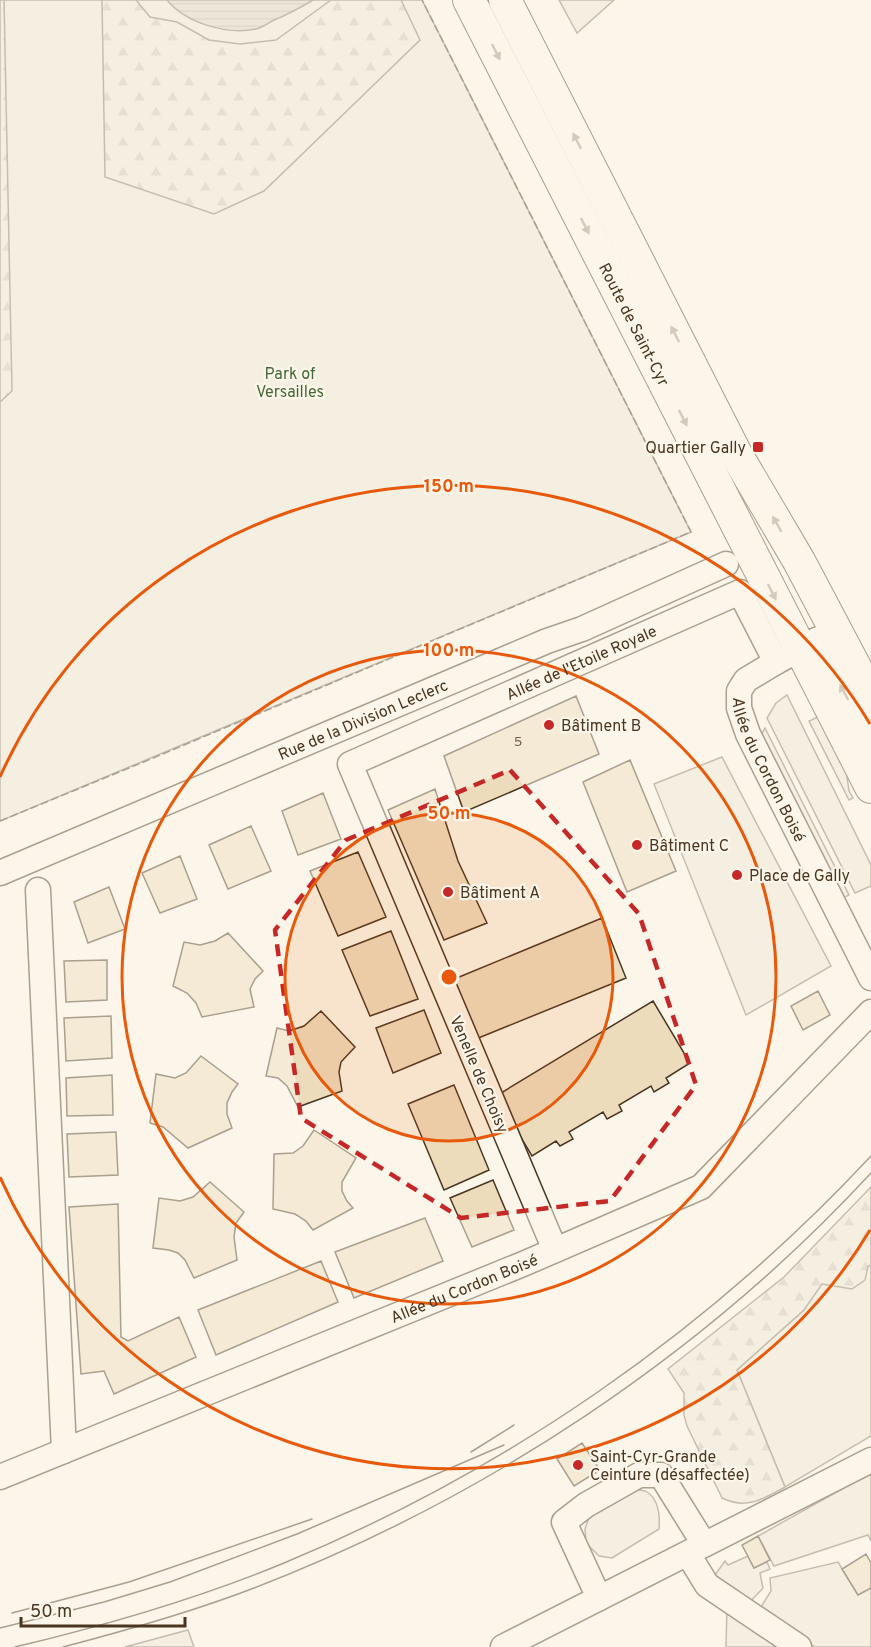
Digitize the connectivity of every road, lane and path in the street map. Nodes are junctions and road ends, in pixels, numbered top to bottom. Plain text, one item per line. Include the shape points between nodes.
1 (469, 0) edge
2 (505, 0) edge
3 (726, 564) dead end
4 (807, 645) junction
5 (871, 702) edge
6 (871, 744) edge
7 (350, 764) joint
8 (871, 787) edge
9 (0, 873) edge
10 (38, 890) dead end
11 (871, 978) edge
12 (871, 1012) edge
13 (555, 1250) junction
14 (64, 1451) junction
15 (871, 1460) edge
16 (0, 1477) edge
17 (697, 1549) junction
18 (599, 1598) junction
19 (503, 1647) edge
20 (799, 1647) edge

1 -> 4 main road, Route de Saint-Cyr
4 -> 2 main road, Route de Saint-Cyr via 799,561 736,454
3 - 9 street, Rue de la Division Leclerc via 582,629
4 - 5 main road
6 -> 4 street
4 - 7 street, Allée de l'Etoile Royale via 740,592
4 - 8 main road
4 - 11 street, Allée du Cordon Boisé via 746,680 739,691 739,708 748,734
7 - 13 street, Venelle de Choisy
10 - 14 street
12 - 13 street, Allée du Cordon Boisé via 701,1187
13 - 14 street, Allée du Cordon Boisé
14 - 16 street, Allée du Cordon Boisé
15 - 17 street
17 - 18 street
17 - 18 street via 661,1475 639,1475 564,1522
17 - 20 street via 707,1585
18 - 19 street

